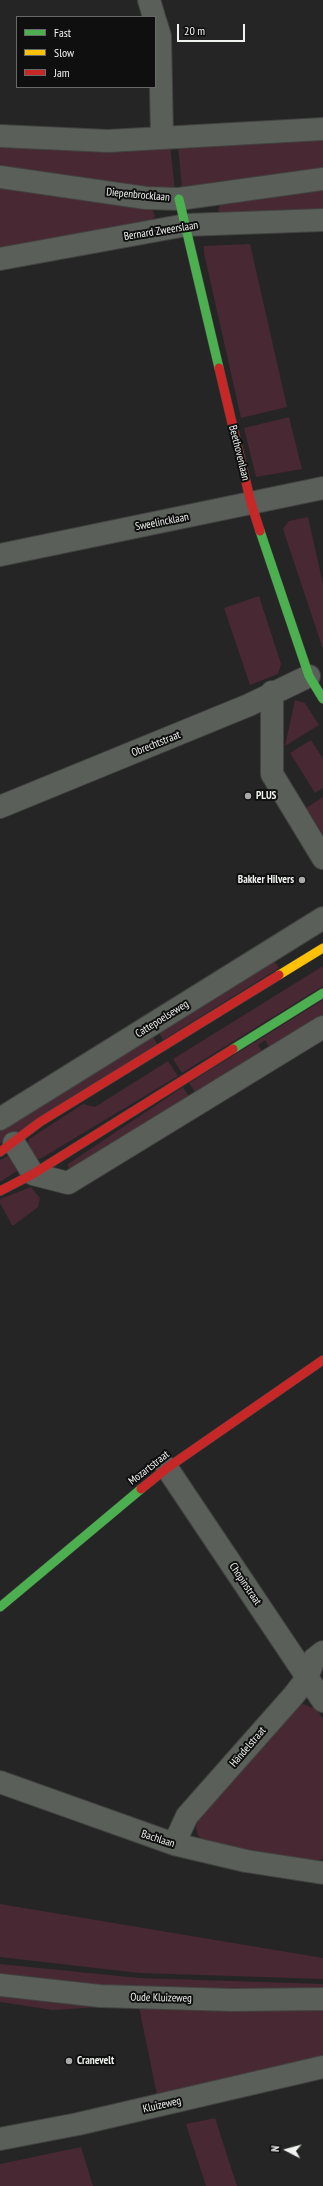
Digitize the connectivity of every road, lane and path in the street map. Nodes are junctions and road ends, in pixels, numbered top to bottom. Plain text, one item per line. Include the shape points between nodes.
1 (149, 0) edge
2 (154, 16) edge
3 (156, 23) edge
4 (323, 129) edge
5 (0, 136) edge
6 (162, 138) junction
7 (0, 177) edge
8 (323, 179) edge
9 (179, 199) junction
10 (323, 220) edge
11 (186, 225) junction
12 (0, 259) edge
13 (323, 488) edge
14 (251, 503) junction
15 (0, 555) edge
16 (309, 676) junction
17 (272, 692) junction
18 (323, 699) edge
19 (0, 808) edge
20 (323, 858) edge
21 (323, 918) edge
22 (323, 948) edge
23 (323, 993) edge
24 (323, 1027) edge
25 (0, 1119) edge
26 (7, 1148) edge
27 (34, 1174) junction
28 (0, 1191) edge
29 (323, 1360) edge
30 (167, 1468) junction
31 (0, 1607) edge
32 (323, 1652) edge
33 (307, 1678) junction
34 (323, 1701) edge
35 (0, 1782) edge
36 (174, 1844) junction
37 (323, 1874) edge
38 (0, 1985) edge
39 (323, 1999) edge
40 (323, 2067) edge
41 (0, 2139) edge

1 - 2 street
3 - 6 street via 160,36
4 - 6 street
5 - 6 street via 108,141
7 - 9 street, Diepenbrocklaan via 146,198
8 - 9 street, Diepenbrocklaan
9 - 11 street, Beethovenlaan
10 - 11 street, Bernard Zweerslaan
11 - 12 street, Bernard Zweerslaan
11 - 14 street, Beethovenlaan
13 - 14 street, Sweelincklaan
14 - 15 street, Sweelincklaan
14 - 16 street, Beethovenlaan
16 - 17 street, Obrechtstraat
16 - 18 street, Beethovenlaan
17 - 19 street, Obrechtstraat via 249,705
17 - 20 street via 272,774
21 - 25 street, Cattepoelseweg
22 - 26 street via 40,1122
23 - 27 street
24 - 27 street via 68,1183
26 - 27 street
27 - 28 street
29 - 30 street, Mozartstraat
30 - 31 street, Mozartstraat
30 - 33 street, Chopinstraat
32 - 33 street, Händelstraat via 314,1659
33 - 34 street, Chopinstraat
33 - 36 street, Händelstraat via 188,1816
35 - 36 street, Bachlaan
36 - 37 street, Bachlaan via 246,1861
38 - 39 street, Oude Kluizeweg via 100,1996 232,2000
40 - 41 street, Kluizeweg via 86,2123

